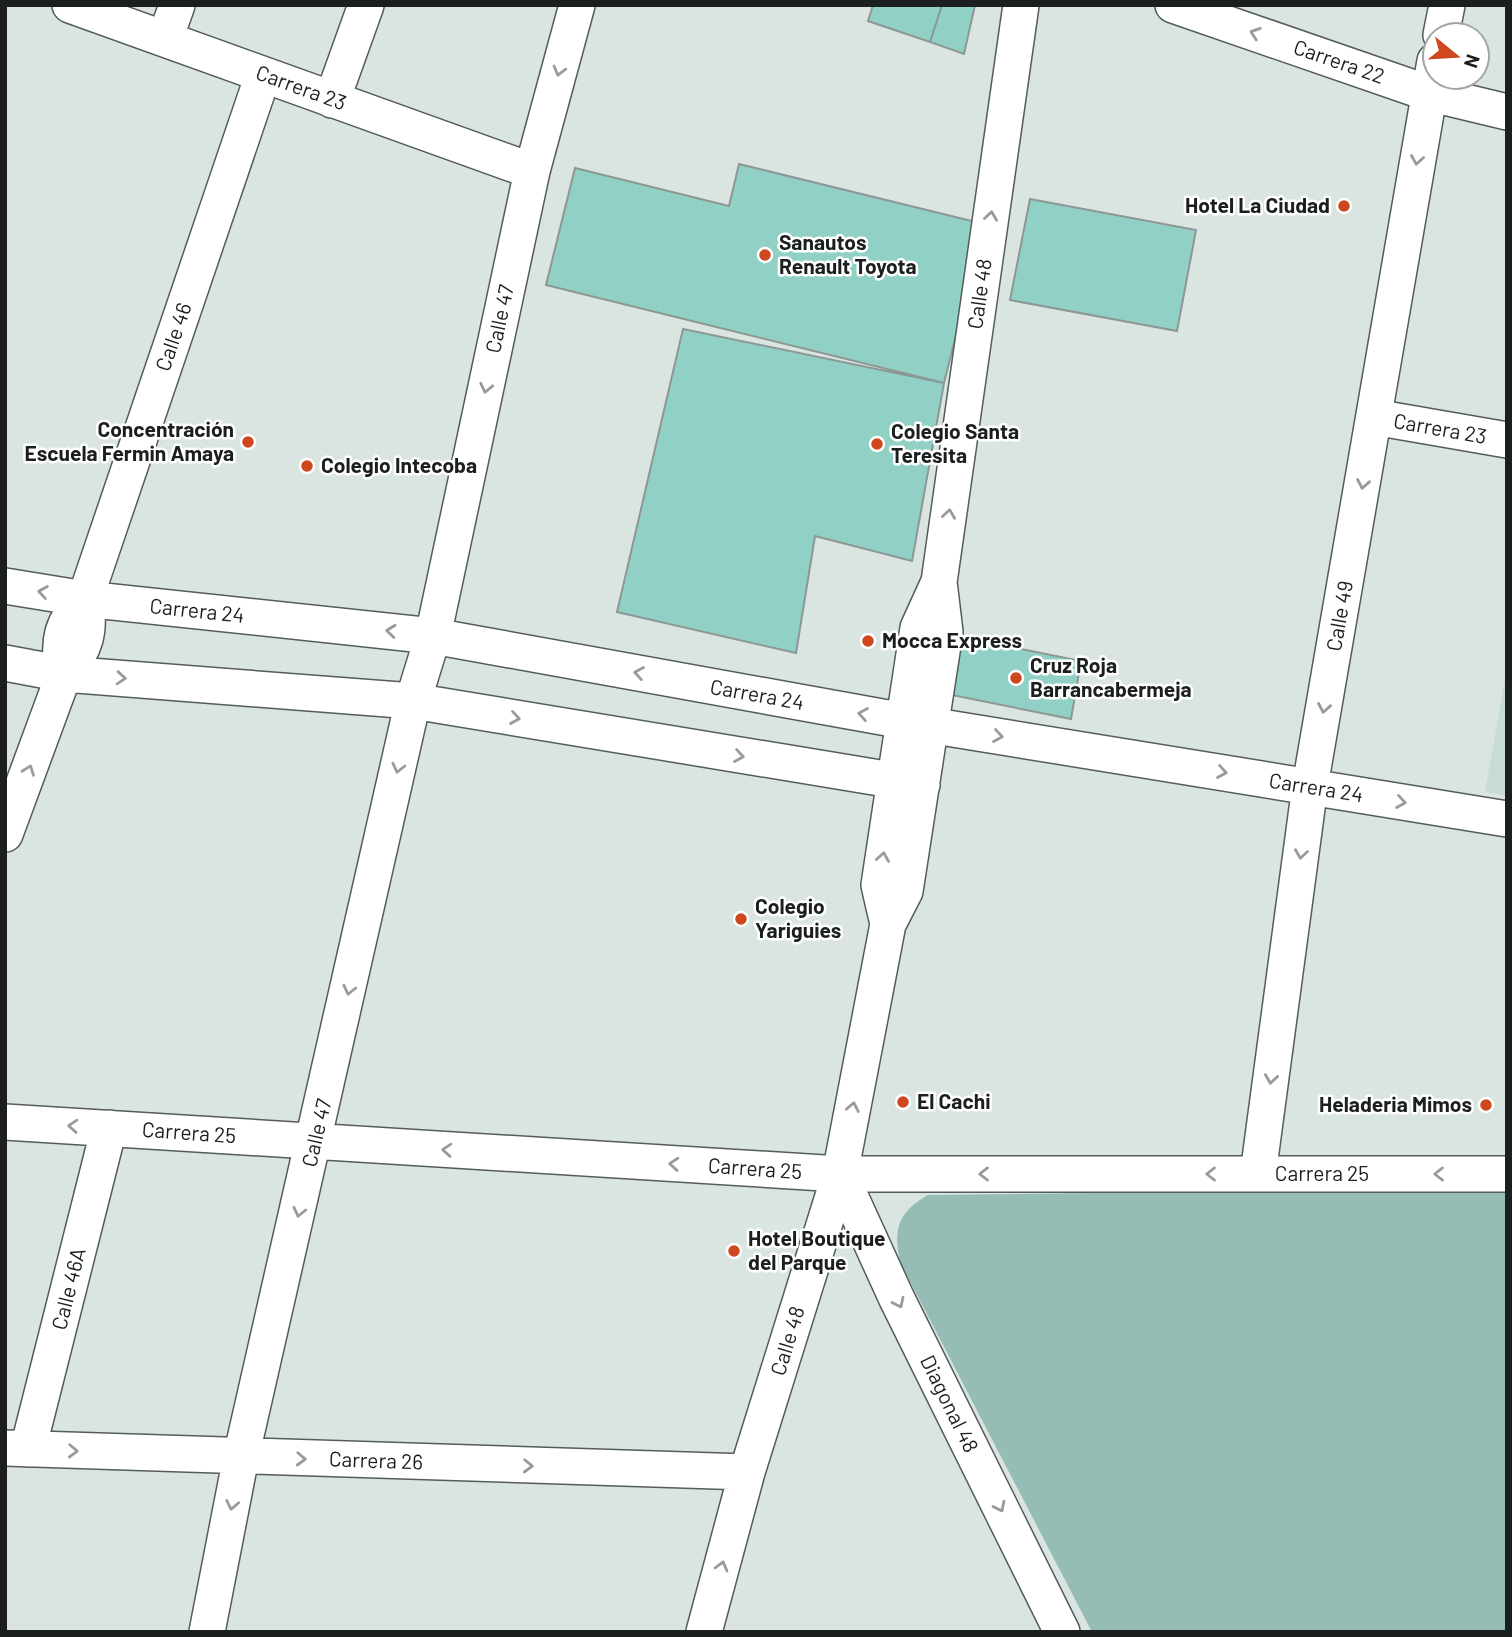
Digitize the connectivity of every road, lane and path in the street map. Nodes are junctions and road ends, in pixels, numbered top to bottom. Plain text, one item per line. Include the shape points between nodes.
1 (70, 5) edge
2 (177, 5) edge
3 (366, 5) edge
4 (577, 5) edge
5 (1021, 5) edge
6 (1173, 5) edge
7 (165, 39) junction
8 (1421, 74) edge
9 (263, 75) junction
10 (1429, 91) edge
11 (1461, 91) edge
12 (332, 100) junction
13 (1507, 112) edge
14 (532, 171) junction
15 (1374, 417) junction
16 (1507, 440) edge
17 (5, 586) edge
18 (85, 599) junction
19 (433, 636) junction
20 (5, 663) edge
21 (64, 674) junction
22 (413, 701) junction
23 (448, 707) junction
24 (917, 723) junction
25 (908, 783) junction
26 (1310, 786) junction
27 (1507, 819) edge
28 (5, 834) edge
29 (5, 1122) edge
30 (109, 1128) junction
31 (315, 1142) junction
32 (840, 1174) junction
33 (1258, 1174) junction
34 (1507, 1174) edge
35 (17, 1448) edge
36 (241, 1457) junction
37 (747, 1472) junction
38 (207, 1632) edge
39 (704, 1632) edge
40 (1062, 1632) edge

1 - 7 street, Carrera 23
2 - 7 street
3 - 12 street
4 -> 14 street, Calle 47
24 -> 5 street, Calle 48 via 918,628 939,582
8 -> 6 street, Carrera 22
7 - 9 street, Carrera 23
9 - 12 street, Carrera 23
9 - 18 street, Calle 46
10 -> 15 street, Calle 49
11 - 13 street, Carrera 22
12 - 14 street, Carrera 23
14 -> 19 street, Calle 47
15 - 16 street, Carrera 23
15 -> 26 street, Calle 49
18 -> 17 street, Carrera 24
19 -> 18 street, Carrera 24
18 - 21 street, Calle 46 via 70,613 61,633 59,654
19 - 22 street, Calle 47
19 - 23 street, Calle 47 via 436,672
24 -> 19 street, Carrera 24
20 - 21 street
21 -> 22 street
28 -> 21 street, Calle 46
22 - 23 street
22 -> 31 street, Calle 47
23 -> 25 street
24 - 25 street, Calle 48
24 -> 26 street, Carrera 24
32 -> 25 street, Calle 48 via 888,924 879,885
26 -> 27 street, Carrera 24
26 -> 33 street, Calle 49
30 -> 29 street, Carrera 25
30 - 31 street, Carrera 25
30 - 35 street, Calle 46A
32 -> 31 street, Carrera 25
31 -> 36 street, Calle 47
33 -> 32 street, Carrera 25
32 - 37 street, Calle 48
32 -> 40 street, Diagonal 48
34 -> 33 street, Carrera 25
35 -> 36 street, Carrera 26
36 -> 37 street, Carrera 26
36 -> 38 street, Calle 47
39 -> 37 street, Calle 48

